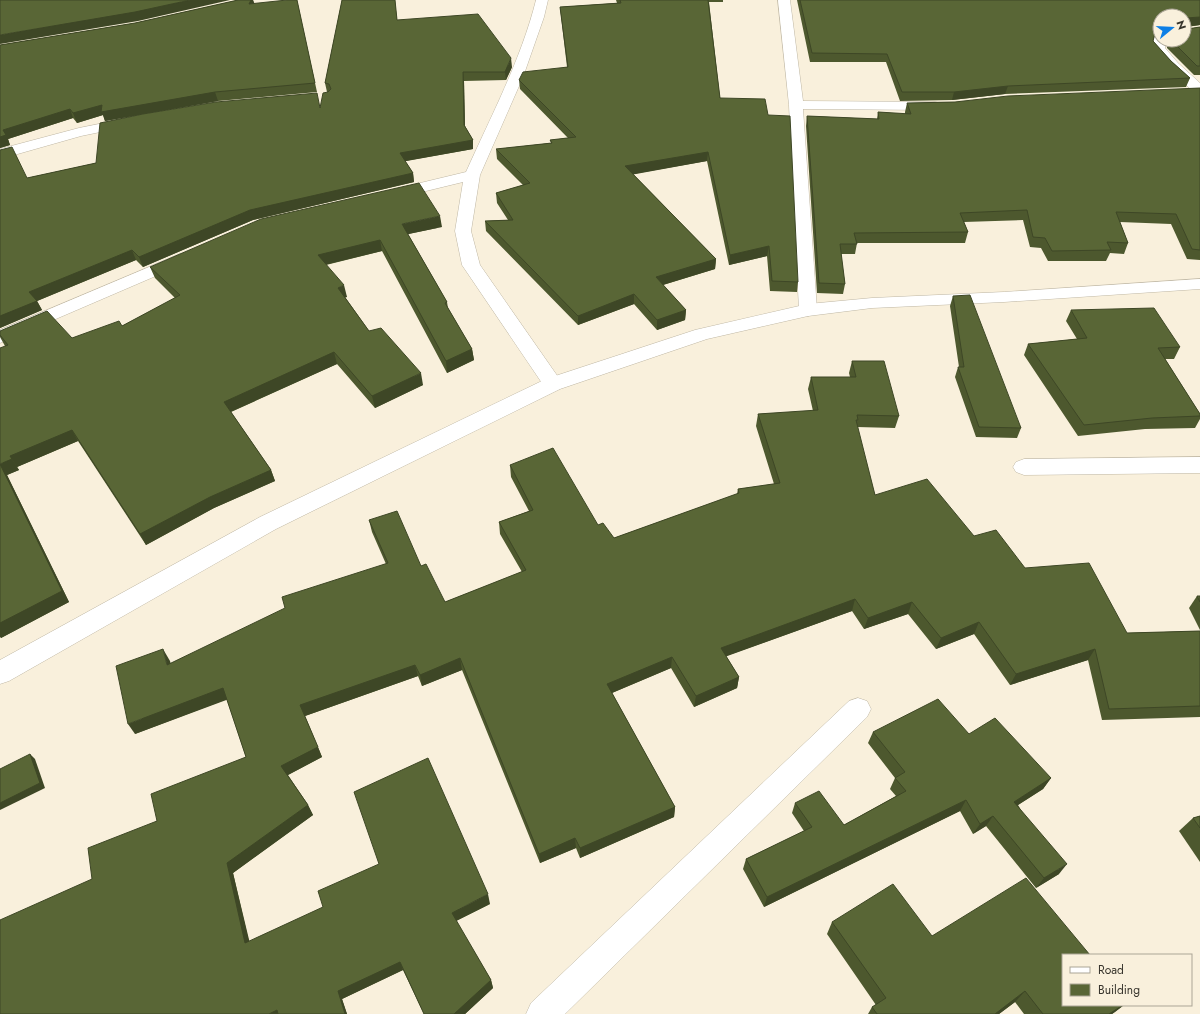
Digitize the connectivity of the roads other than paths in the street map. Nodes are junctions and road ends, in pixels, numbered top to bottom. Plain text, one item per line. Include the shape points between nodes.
1 (542, 0) edge
2 (784, 0) edge
3 (1158, 48) edge
4 (1200, 91) edge
5 (1179, 92) edge
6 (796, 105) junction
7 (945, 106) edge
8 (139, 120) edge
9 (0, 154) edge
10 (472, 175) junction
11 (381, 197) edge
12 (194, 253) edge
13 (1200, 284) edge
14 (808, 310) junction
15 (0, 337) edge
16 (553, 384) junction
17 (1200, 465) edge
18 (1024, 467) dead end
19 (0, 673) edge
20 (858, 708) dead end
21 (542, 1014) edge

1 - 10 street via 516,77
2 - 6 street
3 - 4 street
4 - 5 street
6 - 7 street
6 - 14 street
8 - 9 street via 79,132
10 - 11 street
10 - 16 street via 463,230 472,265
12 - 15 street
13 - 14 street via 872,303
14 - 16 street via 702,334
16 - 19 street via 268,523
17 - 18 street
20 - 21 street

